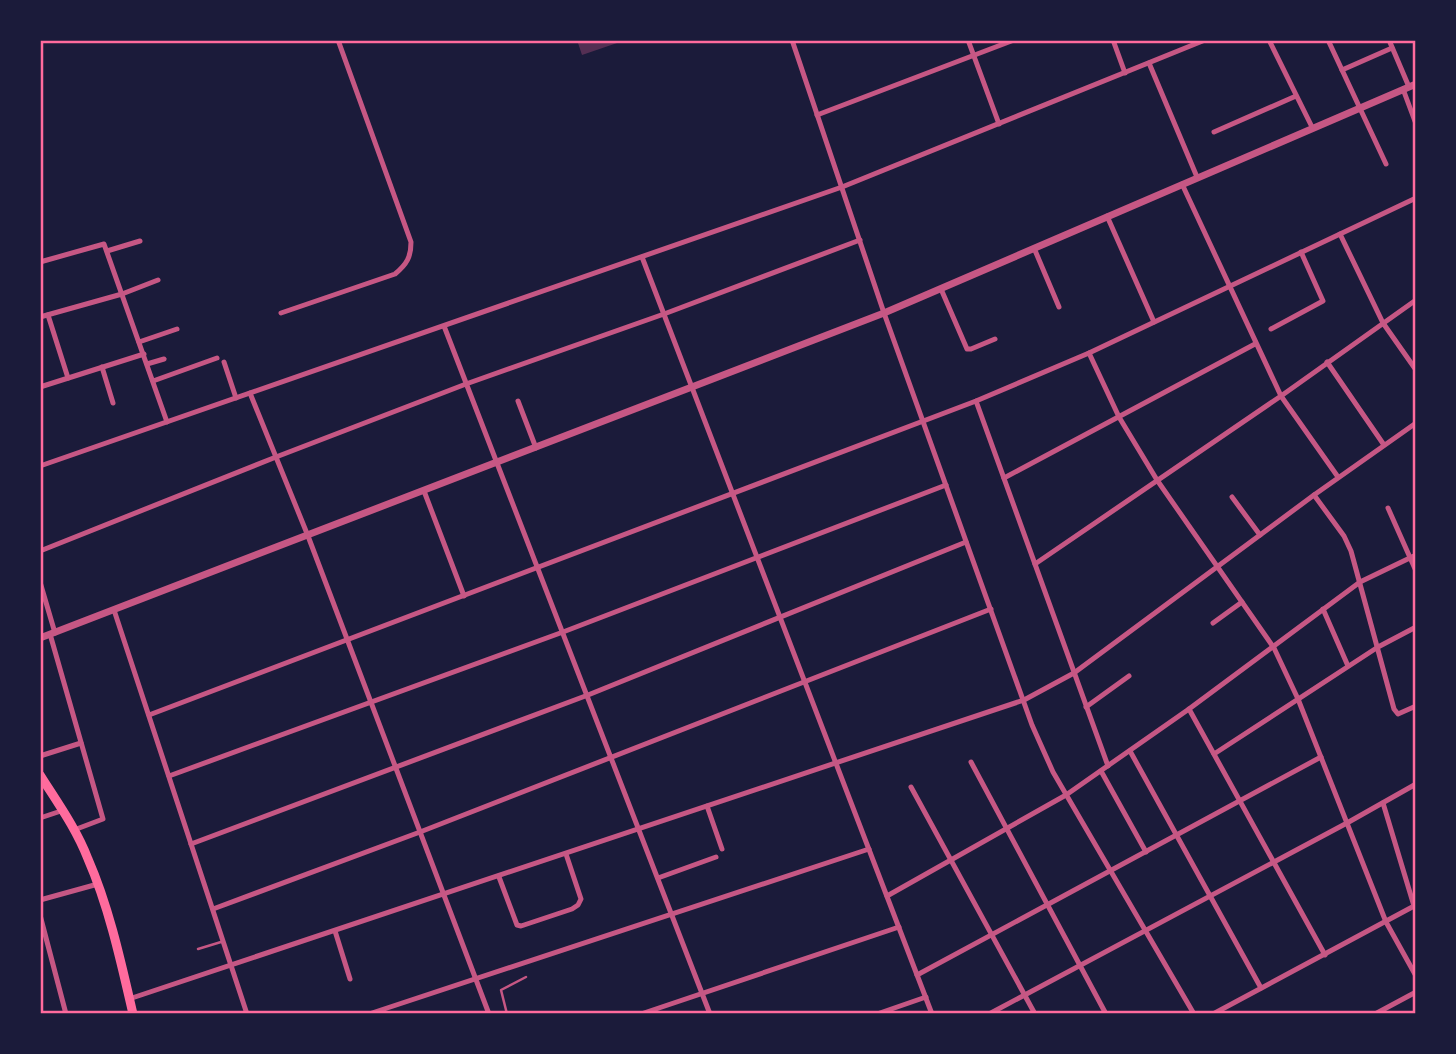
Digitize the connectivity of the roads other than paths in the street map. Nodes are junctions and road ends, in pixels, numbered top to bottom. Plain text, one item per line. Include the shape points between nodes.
1 (338, 40) edge
2 (801, 40) edge
3 (968, 40) edge
4 (1014, 40) edge
5 (1113, 40) edge
6 (1205, 40) edge
7 (1269, 40) edge
8 (1328, 40) edge
9 (1389, 40) edge
10 (793, 42) edge
11 (1392, 48) junction
12 (974, 55) junction
13 (1149, 63) junction
14 (1342, 70) junction
15 (1125, 73) junction
16 (1411, 86) edge
17 (1296, 96) junction
18 (1360, 108) junction
19 (817, 115) junction
20 (999, 124) junction
21 (1416, 124) edge
22 (1312, 127) junction
23 (1214, 132) dead end
24 (1386, 164) dead end
25 (1197, 177) junction
26 (1182, 184) junction
27 (842, 187) junction
28 (1416, 198) edge
29 (1107, 216) junction
30 (1340, 234) junction
31 (860, 240) junction
32 (140, 241) dead end
33 (1034, 248) junction
34 (107, 251) junction
35 (1301, 252) junction
36 (642, 257) junction
37 (40, 262) edge
38 (158, 280) dead end
39 (1228, 287) junction
40 (941, 289) junction
41 (122, 294) junction
42 (1416, 300) edge
43 (1059, 307) dead end
44 (281, 313) dead end
45 (884, 313) junction
46 (664, 314) junction
47 (48, 315) junction
48 (40, 317) edge
49 (1154, 322) junction
50 (1383, 323) junction
51 (443, 326) junction
52 (177, 329) dead end
53 (1271, 329) dead end
54 (995, 339) dead end
55 (139, 342) junction
56 (1255, 344) junction
57 (1088, 353) junction
58 (144, 354) junction
59 (217, 358) dead end
60 (163, 359) dead end
61 (224, 362) dead end
62 (1327, 362) junction
63 (147, 364) junction
64 (102, 368) junction
65 (1416, 370) edge
66 (68, 378) junction
67 (153, 380) junction
68 (466, 384) junction
69 (40, 387) edge
70 (692, 387) junction
71 (250, 393) junction
72 (1281, 396) junction
73 (236, 398) junction
74 (518, 401) dead end
75 (976, 401) junction
76 (113, 403) dead end
77 (1119, 417) junction
78 (922, 421) junction
79 (167, 422) junction
80 (1416, 423) edge
81 (1384, 445) junction
82 (536, 448) junction
83 (276, 457) junction
84 (497, 463) junction
85 (40, 466) edge
86 (1338, 477) junction
87 (1004, 478) junction
88 (1157, 480) junction
89 (946, 485) junction
90 (424, 491) junction
91 (733, 494) junction
92 (1314, 495) junction
93 (1232, 497) dead end
94 (1388, 508) dead end
95 (1260, 535) junction
96 (308, 536) junction
97 (966, 542) junction
98 (40, 551) edge
99 (1413, 557) edge
100 (758, 558) junction
101 (1035, 564) junction
102 (538, 568) junction
103 (1217, 568) junction
104 (1416, 571) edge
105 (40, 582) edge
106 (1360, 582) junction
107 (464, 596) junction
108 (1242, 602) junction
109 (990, 609) junction
110 (1323, 609) junction
111 (114, 610) junction
112 (780, 619) junction
113 (1213, 623) dead end
114 (1416, 627) edge
115 (563, 632) junction
116 (52, 634) junction
117 (40, 638) edge
118 (348, 640) junction
119 (1378, 647) junction
120 (1273, 648) junction
121 (1348, 666) junction
122 (1074, 673) junction
123 (1129, 676) dead end
124 (805, 683) junction
125 (587, 695) junction
126 (1298, 699) junction
127 (1024, 701) junction
128 (371, 702) junction
129 (1416, 706) edge
130 (1086, 708) junction
131 (1189, 709) junction
132 (149, 715) junction
133 (81, 743) junction
134 (1130, 751) junction
135 (1214, 754) junction
136 (40, 756) edge
137 (611, 757) junction
138 (1321, 757) junction
139 (971, 762) dead end
140 (836, 763) junction
141 (1108, 766) junction
142 (396, 768) junction
143 (1101, 771) junction
144 (41, 776) edge
145 (169, 776) junction
146 (1416, 784) edge
147 (911, 787) dead end
148 (1066, 795) junction
149 (1240, 801) junction
150 (1382, 803) junction
151 (707, 806) junction
152 (64, 810) junction
153 (40, 818) edge
154 (1348, 823) junction
155 (1008, 828) junction
156 (639, 829) junction
157 (74, 831) junction
158 (421, 832) junction
159 (1176, 835) junction
160 (191, 844) junction
161 (722, 849) dead end
162 (869, 849) junction
163 (1146, 852) junction
164 (566, 855) junction
165 (716, 857) dead end
166 (951, 860) junction
167 (1273, 862) junction
168 (1110, 871) junction
169 (499, 877) junction
170 (658, 878) junction
171 (99, 884) junction
172 (444, 895) junction
173 (887, 896) junction
174 (1210, 896) junction
175 (40, 900) edge
176 (1049, 904) junction
177 (1415, 906) edge
178 (213, 909) junction
179 (672, 914) junction
180 (40, 915) edge
181 (1386, 922) junction
182 (899, 927) junction
183 (335, 931) junction
184 (1145, 931) junction
185 (992, 935) junction
186 (223, 941) junction
187 (198, 949) dead end
188 (1325, 955) junction
189 (231, 965) junction
190 (1081, 965) junction
191 (917, 975) junction
192 (1416, 976) edge
193 (526, 977) dead end
194 (350, 979) dead end
195 (476, 979) junction
196 (1261, 988) junction
197 (1416, 992) edge
198 (702, 993) junction
199 (1024, 995) junction
200 (926, 997) junction
201 (130, 999) junction
202 (507, 1013) edge
203 (66, 1014) edge
204 (133, 1014) edge
205 (247, 1014) edge
206 (369, 1014) edge
207 (489, 1014) edge
208 (501, 1014) edge
209 (641, 1014) edge
210 (710, 1014) edge
211 (877, 1014) edge
212 (932, 1014) edge
213 (989, 1014) edge
214 (1035, 1014) edge
215 (1106, 1014) edge
216 (1194, 1014) edge
217 (1213, 1014) edge
218 (1375, 1014) edge

1 - 44 street via 411,242 411,254 396,274
2 - 10 street
3 - 12 street
4 - 12 street
5 - 15 street
6 - 13 street
7 - 17 street
8 - 14 street
9 - 11 street
10 - 19 street
11 - 14 street
11 - 16 street
12 - 19 street
12 - 20 street
13 - 15 street
13 - 25 street
14 - 18 street
15 - 20 street
16 - 18 street
16 - 21 street
17 - 22 street
17 - 23 street
18 - 22 street
18 - 24 street
19 - 27 street
20 - 27 street
22 - 25 street
25 - 26 street
26 - 29 street
26 - 39 street
27 - 31 street
27 - 36 street
28 - 30 street
29 - 33 street
29 - 49 street
30 - 35 street
30 - 50 street
31 - 45 street
31 - 46 street
32 - 34 street
33 - 40 street
33 - 43 street
34 - 37 street via 104,244
34 - 41 street
35 - 39 street
35 - 53 street via 1323,301
36 - 46 street
36 - 51 street
38 - 41 street
39 - 49 street
39 - 56 street
40 - 45 street
40 - 54 street via 967,349
41 - 47 street
41 - 55 street
42 - 50 street
45 - 70 street
45 - 78 street
46 - 68 street
46 - 70 street
47 - 48 street
47 - 66 street
49 - 57 street
50 - 62 street
50 - 65 street
51 - 68 street
51 - 71 street
52 - 55 street
55 - 58 street
56 - 72 street
56 - 77 street
57 - 75 street
57 - 77 street
58 - 63 street
58 - 64 street
59 - 67 street
60 - 63 street
61 - 73 street
62 - 72 street
62 - 81 street
63 - 67 street
64 - 66 street
64 - 76 street
66 - 69 street
67 - 79 street
68 - 83 street
68 - 84 street
70 - 82 street
70 - 91 street
71 - 73 street
71 - 83 street
72 - 86 street
72 - 88 street
73 - 79 street
74 - 82 street
75 - 78 street
75 - 87 street
77 - 87 street
77 - 88 street
78 - 89 street
78 - 91 street
79 - 85 street
80 - 81 street
81 - 86 street
82 - 84 street
83 - 96 street
83 - 98 street
84 - 90 street
84 - 102 street
86 - 92 street
87 - 101 street
88 - 101 street
88 - 103 street
89 - 97 street
89 - 100 street
90 - 96 street
90 - 107 street
91 - 100 street
91 - 102 street
92 - 95 street
92 - 106 street via 1344,536
93 - 95 street
94 - 99 street
95 - 103 street
96 - 111 street
96 - 118 street
97 - 109 street
97 - 112 street
99 - 104 street
99 - 106 street
100 - 112 street
100 - 115 street
101 - 122 street
102 - 107 street
102 - 115 street
103 - 108 street
103 - 122 street
105 - 116 street
106 - 110 street
106 - 119 street
107 - 118 street
108 - 113 street
108 - 120 street
109 - 124 street
109 - 127 street
110 - 120 street
110 - 121 street
111 - 116 street
111 - 132 street
112 - 124 street
112 - 125 street
114 - 119 street
115 - 125 street
115 - 128 street
116 - 117 street
116 - 133 street
118 - 128 street
118 - 132 street
119 - 121 street
119 - 129 street via 1394,709 1402,714
120 - 126 street
120 - 131 street
121 - 126 street
122 - 127 street
122 - 130 street
123 - 130 street
124 - 137 street
124 - 140 street
125 - 137 street
125 - 142 street
126 - 135 street
126 - 138 street
127 - 140 street
127 - 148 street
128 - 142 street
128 - 145 street
130 - 141 street
131 - 134 street
131 - 135 street
132 - 145 street
133 - 136 street
133 - 157 street via 103,819
134 - 141 street
134 - 159 street
135 - 149 street
137 - 156 street
137 - 158 street
138 - 149 street
138 - 154 street
139 - 155 street
140 - 151 street
140 - 162 street
141 - 143 street
142 - 158 street
142 - 160 street
143 - 148 street
143 - 163 street
144 - 152 main road
145 - 160 street
146 - 150 street
147 - 166 street
148 - 155 street
148 - 168 street
149 - 159 street
149 - 167 street
150 - 154 street
150 - 177 street
151 - 156 street
151 - 161 street
152 - 153 street
152 - 157 main road
154 - 167 street
154 - 181 street
155 - 166 street
155 - 176 street
156 - 164 street
156 - 170 street
157 - 171 main road
158 - 172 street
158 - 178 street
159 - 163 street
159 - 174 street
160 - 178 street
162 - 173 street
162 - 179 street
163 - 168 street
164 - 169 street
164 - 169 street via 580,899 572,909 517,925
165 - 170 street
166 - 173 street
166 - 185 street
167 - 174 street
167 - 188 street
168 - 176 street
168 - 184 street
169 - 172 street
170 - 179 street
171 - 175 street
171 - 201 main road
172 - 183 street
172 - 195 street
173 - 182 street
174 - 184 street
174 - 196 street
176 - 185 street
176 - 190 street
177 - 181 street
178 - 186 street
179 - 195 street
179 - 198 street
180 - 203 street
181 - 188 street
181 - 192 street
182 - 191 street
182 - 198 street
183 - 189 street
183 - 194 street
184 - 190 street
184 - 216 street
185 - 191 street
185 - 199 street
186 - 187 lane
186 - 189 street
188 - 196 street
189 - 201 street
189 - 205 street
190 - 199 street
190 - 215 street
191 - 200 street
193 - 202 lane via 501,990
195 - 206 street
195 - 207 street
196 - 217 street
197 - 218 street
198 - 209 street
198 - 210 street
199 - 213 street
199 - 214 street
200 - 211 street
200 - 212 street
201 - 204 main road
202 - 208 lane

